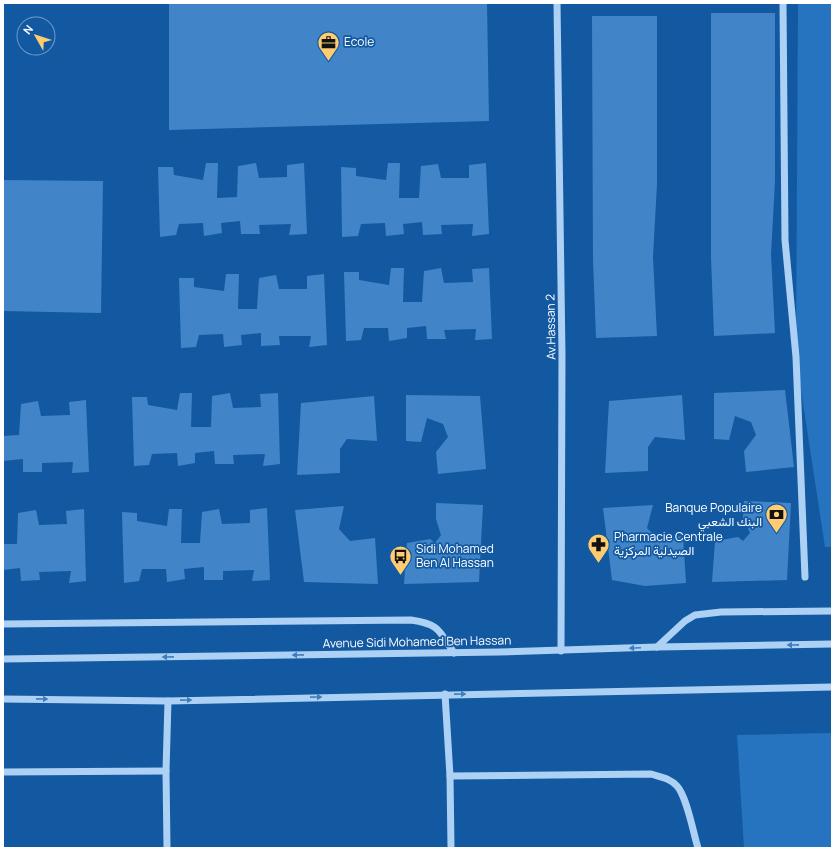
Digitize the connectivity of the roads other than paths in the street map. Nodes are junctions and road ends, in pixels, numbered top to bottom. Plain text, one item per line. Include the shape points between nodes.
1 (557, 3) edge
2 (783, 3) edge
3 (805, 577) dead end
4 (832, 611) edge
5 (3, 624) edge
6 (832, 644) edge
7 (657, 647) junction
8 (561, 651) junction
9 (454, 653) junction
10 (3, 659) edge
11 (832, 687) edge
12 (445, 694) junction
13 (3, 699) edge
14 (168, 701) junction
15 (166, 771) junction
16 (3, 772) edge
17 (450, 776) junction
18 (168, 848) edge
19 (451, 848) edge
20 (698, 848) edge

1 - 8 street, Av.Hassan 2 via 562,355
2 - 3 street via 785,240 796,357
4 - 7 street via 721,612 695,615
5 - 9 street via 411,620 435,627
6 -> 7 street, Avenue Sidi Mohamed Ben Hassan
7 -> 8 street, Avenue Sidi Mohamed Ben Hassan
8 - 9 street, Avenue Sidi Mohamed Ben Hassan
9 -> 10 street, Avenue Sidi Mohamed Ben Hassan
12 -> 11 street
14 -> 12 street
12 - 17 street
13 -> 14 street
14 - 15 street
15 - 16 street
15 - 18 street
17 - 19 street
17 - 20 street via 651,774 667,778 677,786 683,796

